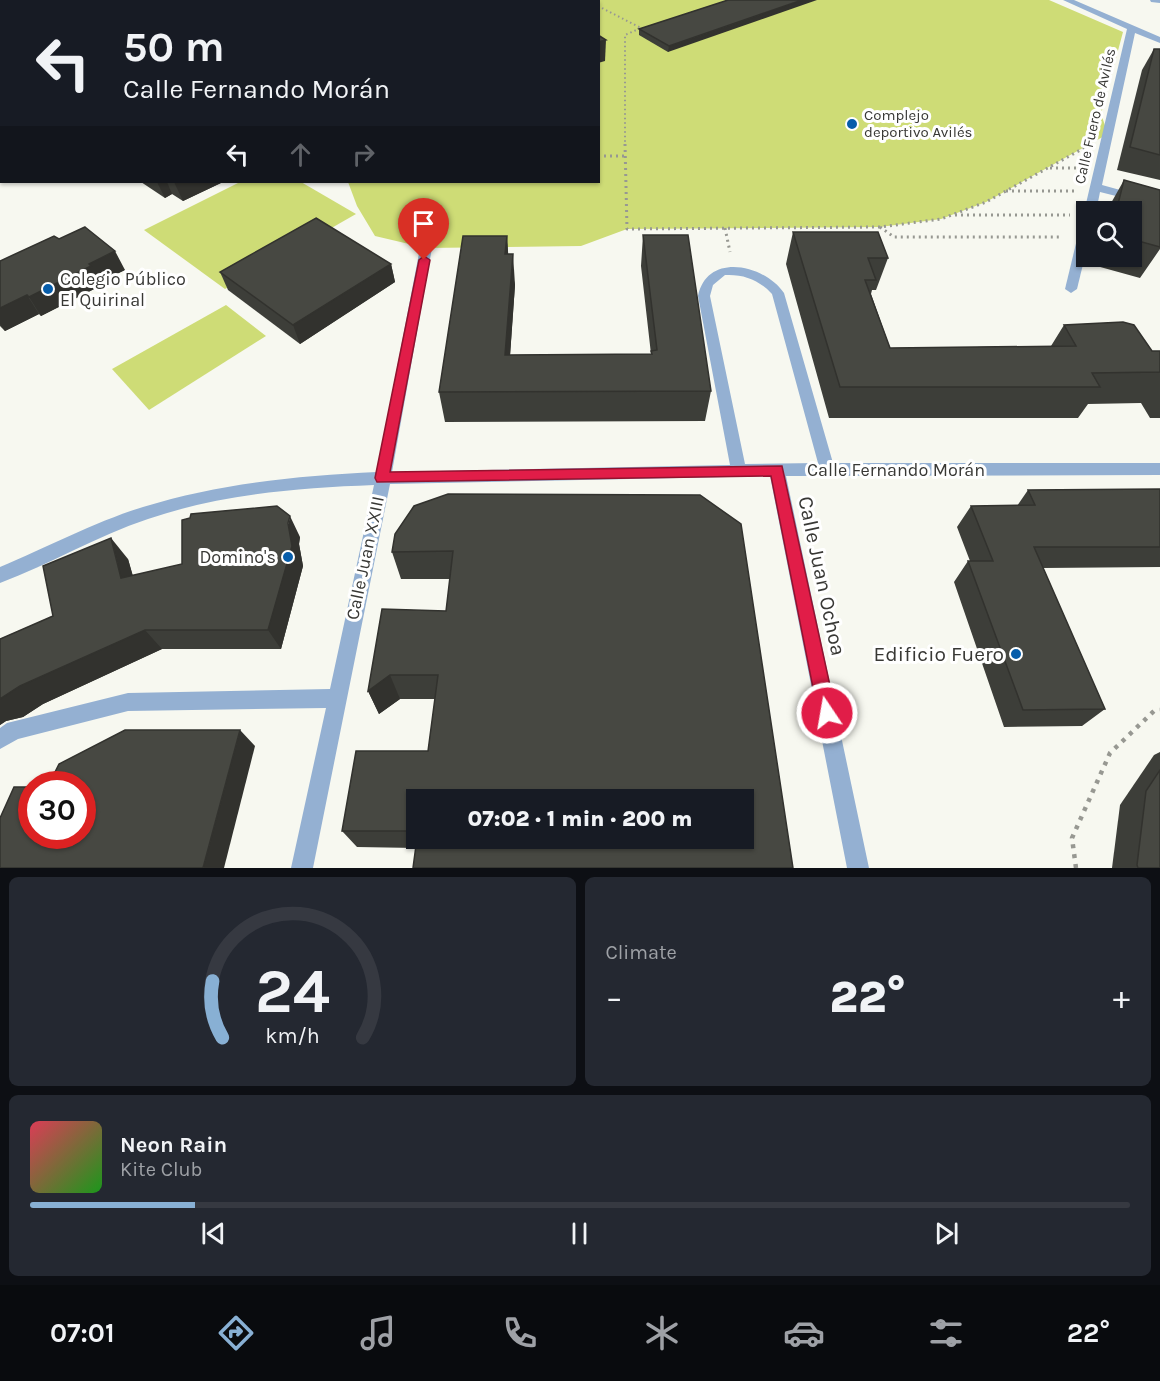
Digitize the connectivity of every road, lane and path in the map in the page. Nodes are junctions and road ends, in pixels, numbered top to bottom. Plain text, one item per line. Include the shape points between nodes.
1 (1067, 0) edge
2 (1083, 0) edge
3 (1154, 0) edge
4 (1160, 1) edge
5 (600, 7) edge
6 (605, 9) junction
7 (600, 10) edge
8 (1092, 10) junction
9 (1132, 28) junction
10 (1160, 40) edge
11 (1108, 134) junction
12 (600, 156) edge
13 (626, 156) junction
14 (1048, 168) junction
15 (1100, 169) junction
16 (1096, 189) junction
17 (1005, 191) junction
18 (1093, 201) edge
19 (1158, 203) edge
20 (950, 215) junction
21 (1075, 215) dead end
22 (880, 227) junction
23 (725, 228) junction
24 (1076, 232) edge
25 (426, 248) dead end
26 (1076, 267) edge
27 (734, 271) junction
28 (1071, 289) dead end
29 (827, 469) junction
30 (1160, 469) edge
31 (777, 470) junction
32 (739, 471) junction
33 (382, 478) junction
34 (0, 575) edge
35 (337, 698) junction
36 (1160, 710) edge
37 (0, 739) edge
38 (302, 868) edge
39 (858, 868) edge
40 (1076, 868) edge

1 - 8 street, Calle Fuero de Avilés
2 - 8 street
3 - 4 street
5 - 6 path
6 - 7 path
6 - 13 path via 641,28 625,35
8 - 9 street, Calle Fuero de Avilés
9 - 10 street, Calle Fuero de Avilés
9 - 11 street, Calle Fuero de Avilés
11 - 14 path
11 - 15 street, Calle Fuero de Avilés
12 - 13 path
13 - 23 path via 627,229
14 - 15 path
14 - 17 path
15 - 16 street, Calle Fuero de Avilés
16 - 17 path
16 - 18 street, Calle Fuero de Avilés
16 - 19 street
17 - 20 path
20 - 21 path
20 - 22 path
22 - 23 path
22 - 24 path via 894,237
23 - 27 path
25 - 33 street, Calle Juan XXIII
26 - 28 street
27 - 29 street via 762,276 778,293
27 - 32 street via 710,279 704,296
29 - 30 street, Calle Fernando Morán
29 - 31 street, Calle Fernando Morán
31 - 32 street, Calle Fernando Morán
31 - 39 street, Calle Juan Ochoa
32 - 33 street, Calle Fernando Morán
33 - 34 street, Calle Fernando Morán via 300,482 222,492 144,513
33 - 35 street, Calle Juan XXIII
35 - 37 street via 128,702 14,730
35 - 38 street, Calle Juan XXIII
36 - 40 path via 1154,711 1110,753 1072,838

